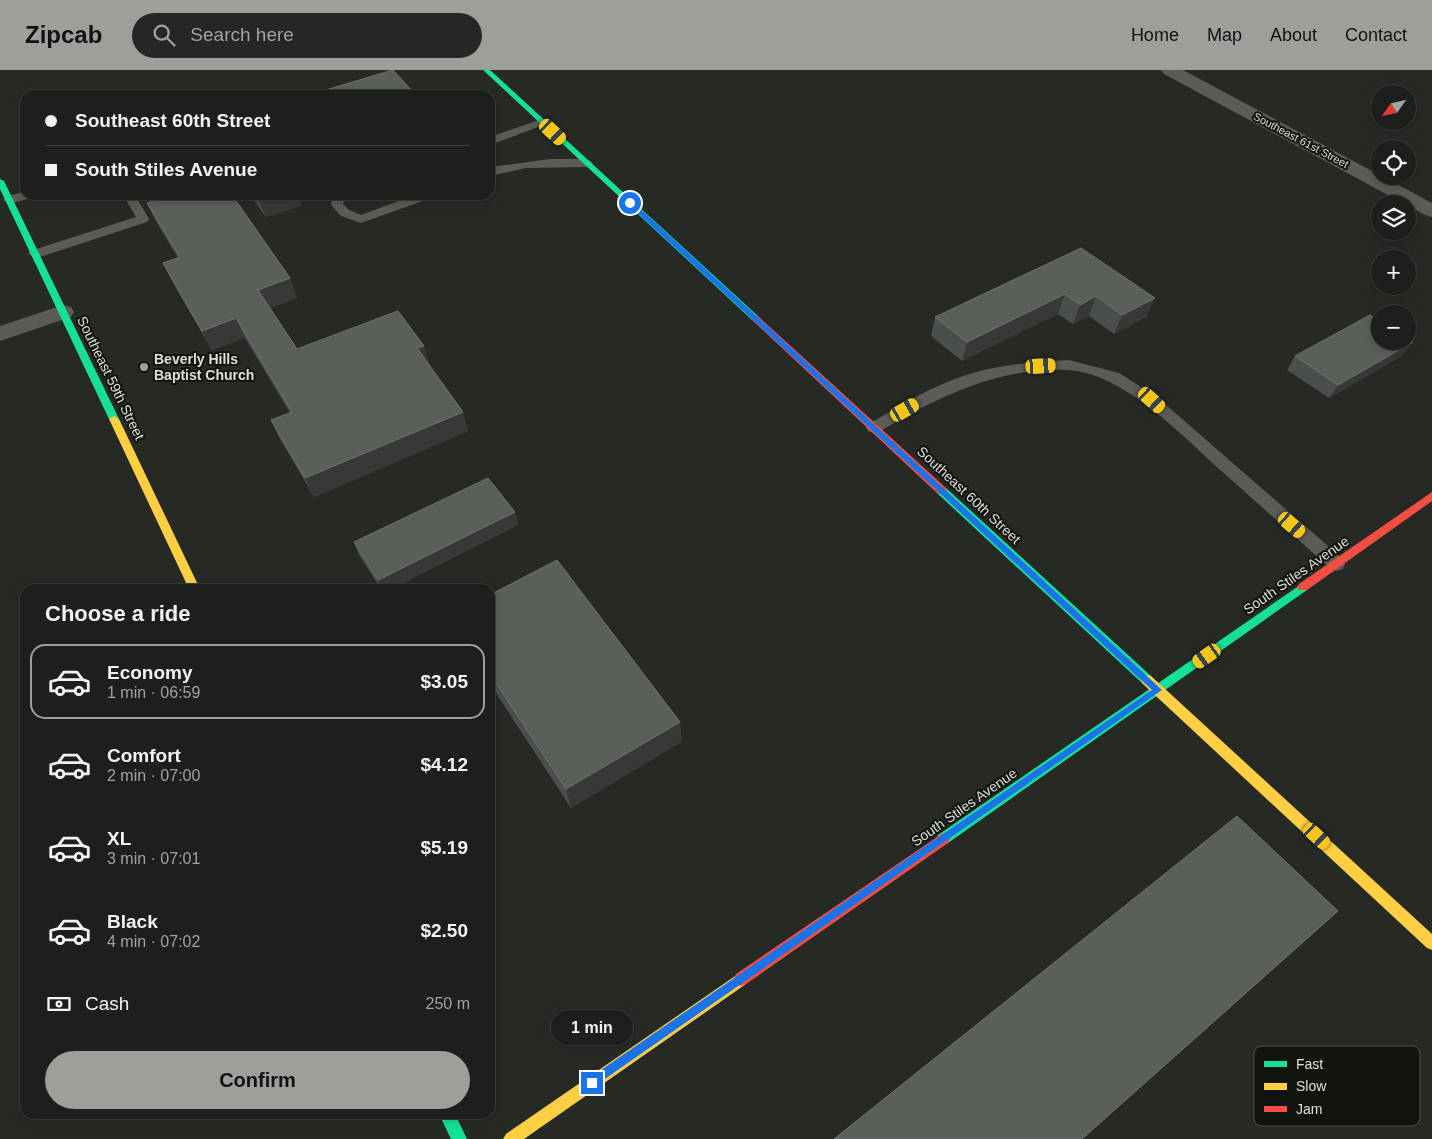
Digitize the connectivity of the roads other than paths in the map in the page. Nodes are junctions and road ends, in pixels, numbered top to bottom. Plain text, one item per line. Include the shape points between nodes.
1 (486, 70) edge
2 (1170, 70) edge
3 (542, 122) junction
4 (495, 139) edge
5 (500, 156) edge
6 (587, 163) junction
7 (0, 181) edge
8 (20, 197) edge
9 (9, 200) junction
10 (132, 200) edge
11 (338, 200) edge
12 (413, 200) edge
13 (1432, 211) edge
14 (35, 254) junction
15 (63, 312) junction
16 (0, 334) edge
17 (874, 428) junction
18 (1432, 496) edge
19 (1337, 564) junction
20 (193, 584) edge
21 (1158, 690) junction
22 (1432, 943) edge
23 (449, 1119) edge
24 (459, 1139) edge
25 (511, 1139) edge

1 - 3 street, Southeast 60th Street
2 - 13 street, Southeast 61st Street
3 - 4 lane
3 - 6 street, Southeast 60th Street
5 - 6 lane via 541,162
6 - 17 street, Southeast 60th Street
7 - 9 street, Southeast 59th Street
8 - 9 lane
9 - 14 street, Southeast 59th Street
10 - 14 lane via 143,220
11 - 12 lane via 337,205 345,214 361,219
14 - 15 street, Southeast 59th Street
15 - 16 street
15 - 20 street, Southeast 59th Street
17 - 19 lane via 920,401 979,376 1027,367 1069,365 1114,377 1152,400
17 - 21 street, Southeast 60th Street
18 - 19 street, South Stiles Avenue
19 - 21 street, South Stiles Avenue
21 - 22 street, Southeast 60th Street
21 - 25 street, South Stiles Avenue
23 - 24 street

